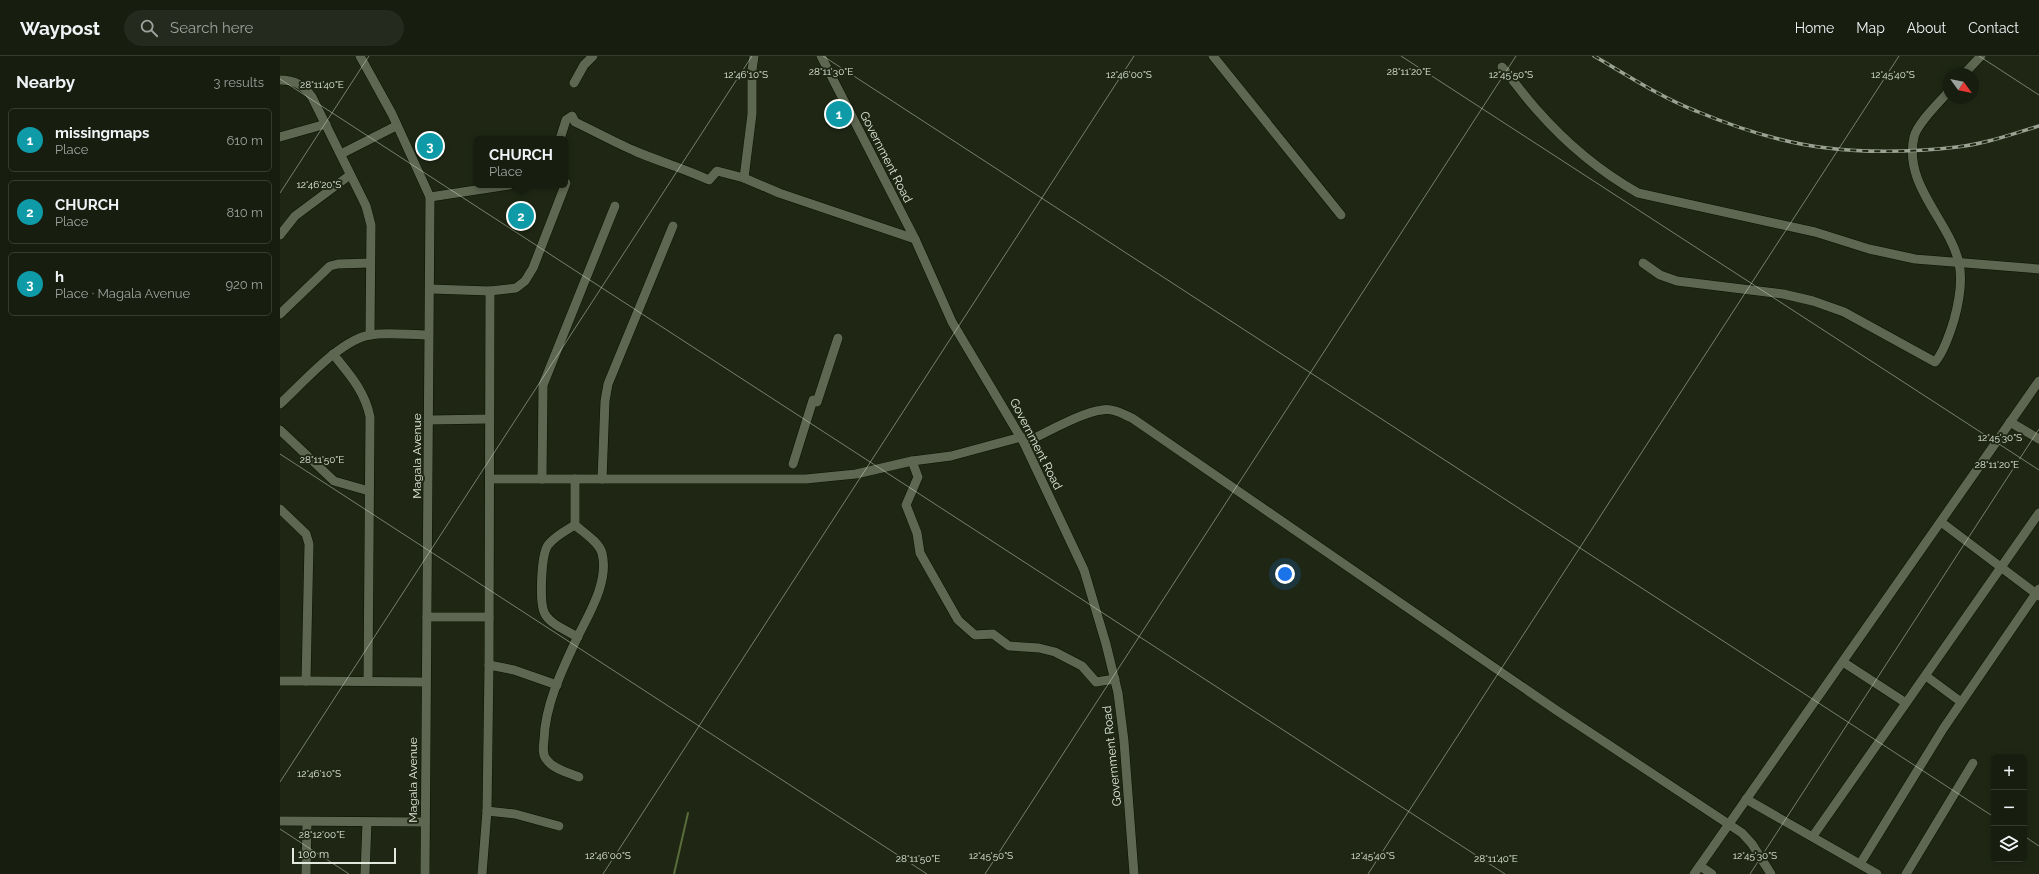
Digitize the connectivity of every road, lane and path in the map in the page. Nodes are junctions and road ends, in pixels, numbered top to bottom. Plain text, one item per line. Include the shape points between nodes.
1 (360, 56) edge
2 (593, 56) edge
3 (754, 56) edge
4 (821, 56) edge
5 (1212, 56) edge
6 (1981, 56) edge
7 (1502, 67) dead end
8 (1970, 68) edge
9 (280, 80) edge
10 (574, 83) dead end
11 (1943, 98) edge
12 (326, 124) junction
13 (396, 126) junction
14 (561, 136) edge
15 (280, 137) edge
16 (341, 154) junction
17 (350, 175) junction
18 (744, 178) junction
19 (489, 188) edge
20 (564, 188) edge
21 (430, 197) junction
22 (615, 206) dead end
23 (1341, 215) dead end
24 (673, 226) dead end
25 (280, 235) edge
26 (915, 239) junction
27 (370, 263) junction
28 (1643, 263) dead end
29 (1959, 264) junction
30 (2039, 269) edge
31 (431, 289) junction
32 (490, 291) junction
33 (280, 314) edge
34 (370, 335) junction
35 (428, 335) junction
36 (838, 338) dead end
37 (334, 354) junction
38 (2039, 381) edge
39 (280, 404) edge
40 (429, 420) junction
41 (489, 420) junction
42 (2010, 422) junction
43 (280, 430) edge
44 (2039, 439) edge
45 (1023, 440) junction
46 (912, 461) junction
47 (794, 464) dead end
48 (542, 478) junction
49 (490, 479) junction
50 (574, 479) junction
51 (602, 479) junction
52 (369, 491) junction
53 (280, 509) edge
54 (2039, 513) edge
55 (1941, 522) junction
56 (575, 524) junction
57 (2001, 566) junction
58 (2038, 593) edge
59 (427, 617) junction
60 (489, 617) junction
61 (578, 637) junction
62 (1843, 662) junction
63 (489, 665) junction
64 (1926, 676) junction
65 (1115, 679) junction
66 (280, 681) edge
67 (306, 681) junction
68 (368, 681) junction
69 (426, 682) junction
70 (557, 685) junction
71 (1961, 702) junction
72 (1906, 703) junction
73 (1973, 763) dead end
74 (579, 777) dead end
75 (1746, 799) junction
76 (486, 811) junction
77 (280, 821) edge
78 (307, 822) junction
79 (367, 822) junction
80 (425, 822) junction
81 (1728, 824) junction
82 (559, 826) dead end
83 (1813, 836) junction
84 (1860, 864) junction
85 (1700, 866) junction
86 (306, 874) edge
87 (364, 874) edge
88 (425, 874) edge
89 (482, 874) edge
90 (1134, 874) edge
91 (1694, 874) edge
92 (1712, 874) edge
93 (1771, 874) edge
94 (1877, 874) edge
95 (1906, 874) edge

1 - 13 street, Magala Avenue
2 - 10 street via 584,65
3 - 18 street via 752,114
4 - 26 street, Government Road
5 - 23 street
6 - 8 street
7 - 29 street via 1536,110 1575,147 1638,194 1815,232 1907,258
9 - 12 street via 295,82 305,88
11 - 29 street via 1914,136 1913,150 1915,168 1922,188 1947,233
12 - 15 street
12 - 16 street
13 - 16 street
13 - 21 street, Magala Avenue
14 - 18 street via 566,120 572,116 576,122 635,151 709,180 718,171
16 - 17 street
17 - 25 street via 295,216
17 - 27 street via 366,206 371,225
18 - 26 street via 779,193
19 - 21 street
20 - 32 street via 525,281 516,288
21 - 31 street, Magala Avenue
22 - 48 street via 543,386
24 - 51 street via 608,384
26 - 45 street, Government Road via 952,322
27 - 33 street via 330,266
27 - 34 street
28 - 29 street via 1660,275 1677,281 1783,294 1813,301 1844,312 1934,362 1952,326 1958,303
29 - 30 street
31 - 32 street
31 - 35 street, Magala Avenue
32 - 41 street
34 - 35 street
34 - 37 street via 351,341
35 - 40 street, Magala Avenue
36 - 47 street
37 - 39 street
37 - 52 street via 362,391 367,402 370,417
38 - 42 street
40 - 41 street
40 - 59 street, Magala Avenue
41 - 49 street
42 - 44 street
42 - 55 street
43 - 52 street via 329,478
45 - 46 street via 951,456
45 - 65 street, Government Road via 1084,570
45 - 81 street via 1103,410 1118,411 1132,418 1295,532
46 - 51 street via 856,474 806,479
46 - 65 street via 918,477 906,505 917,533 920,553 961,624 975,635 993,634 1009,646 1040,648 1055,652 1082,666 1096,682
48 - 49 street
48 - 50 street
49 - 60 street
50 - 51 street
50 - 56 street
52 - 68 street
53 - 67 street via 303,531 309,544
54 - 57 street
55 - 57 street
55 - 62 street
56 - 61 street via 596,543 602,552 603,565 599,588
56 - 61 street via 554,538 547,547 544,558 542,606 545,615 553,622
57 - 58 street
57 - 64 street
58 - 71 street
59 - 60 street
59 - 69 street, Magala Avenue
60 - 63 street
61 - 70 street
62 - 72 street
62 - 75 street
63 - 70 street via 514,670
63 - 76 street
64 - 71 street
64 - 72 street
65 - 90 street, Government Road via 1124,741
66 - 67 street
67 - 68 street
68 - 69 street
69 - 80 street, Magala Avenue
70 - 74 street via 544,733 543,752 546,760 553,765
71 - 84 street
72 - 83 street
73 - 95 street
75 - 81 street
75 - 83 street
76 - 82 street via 522,815
76 - 89 street
77 - 78 street
78 - 79 street
78 - 86 street
79 - 80 street
79 - 87 street
80 - 88 street, Magala Avenue
81 - 85 street
81 - 93 street via 1742,833 1752,844
83 - 84 street
84 - 94 street
85 - 91 street
85 - 92 street

